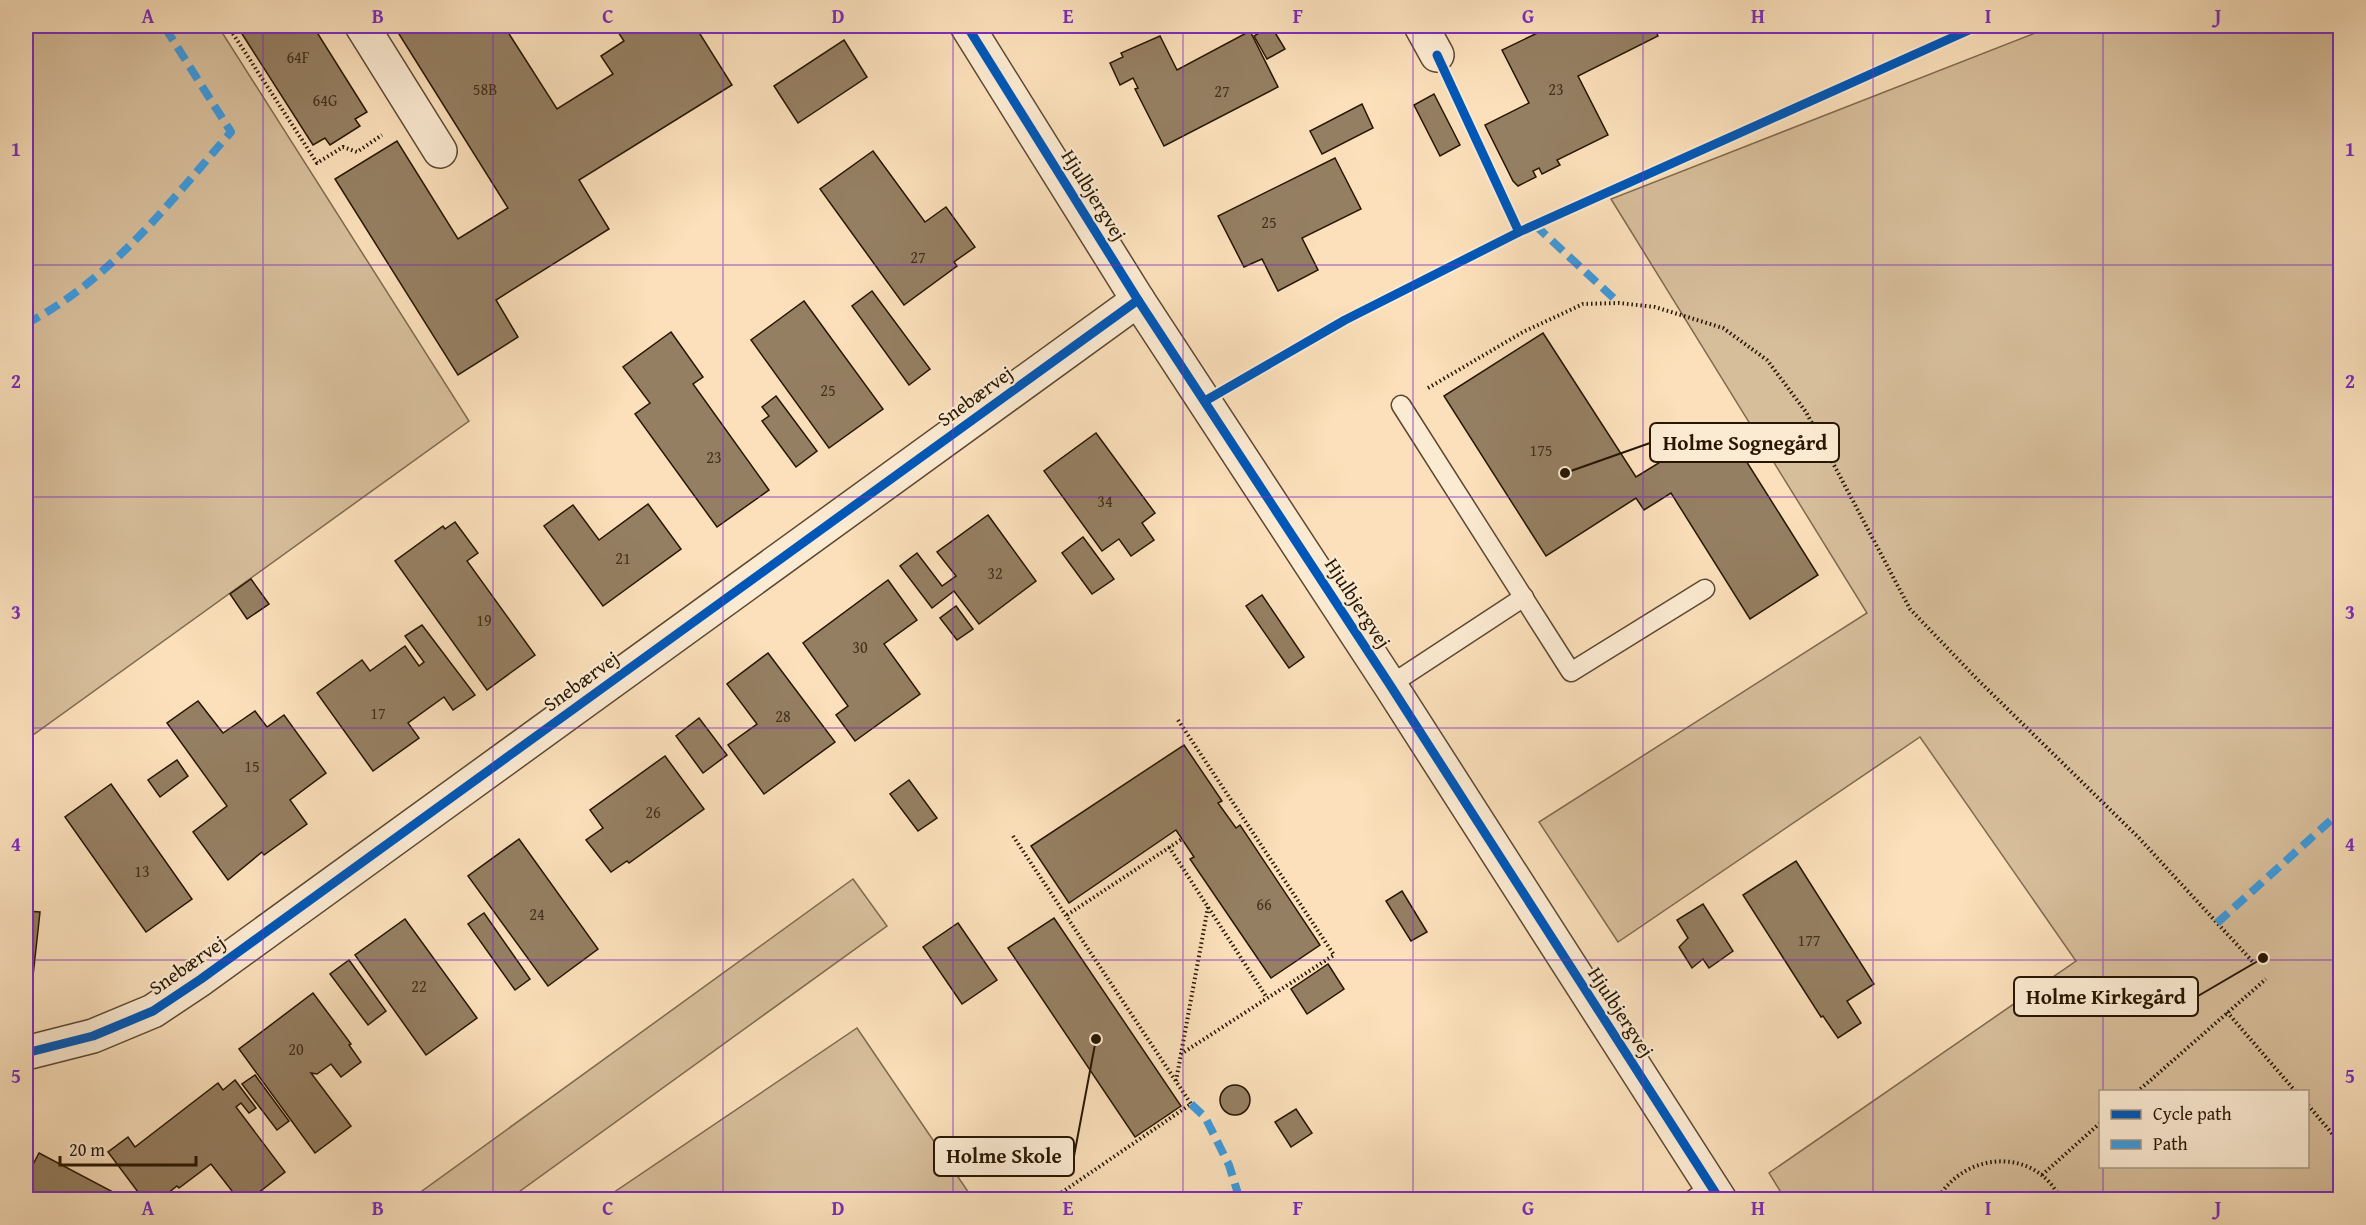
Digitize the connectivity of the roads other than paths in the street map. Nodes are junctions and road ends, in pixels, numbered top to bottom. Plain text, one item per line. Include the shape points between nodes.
1 (362, 26) edge
2 (967, 26) edge
3 (1421, 26) edge
4 (1437, 55) dead end
5 (440, 151) dead end
6 (1138, 300) junction
7 (1401, 405) road end
8 (1706, 589) dead end
9 (1524, 597) junction
10 (1390, 685) junction
11 (26, 1053) edge
12 (1708, 1195) edge

1 - 5 street
2 - 6 street, Hjulbjergvej
3 - 4 street
6 - 10 street, Hjulbjergvej
6 - 11 street, Snebærvej via 201,979 153,1011 93,1036
7 - 9 lane
8 - 9 lane via 1571,672
9 - 10 lane
10 - 12 street, Hjulbjergvej

